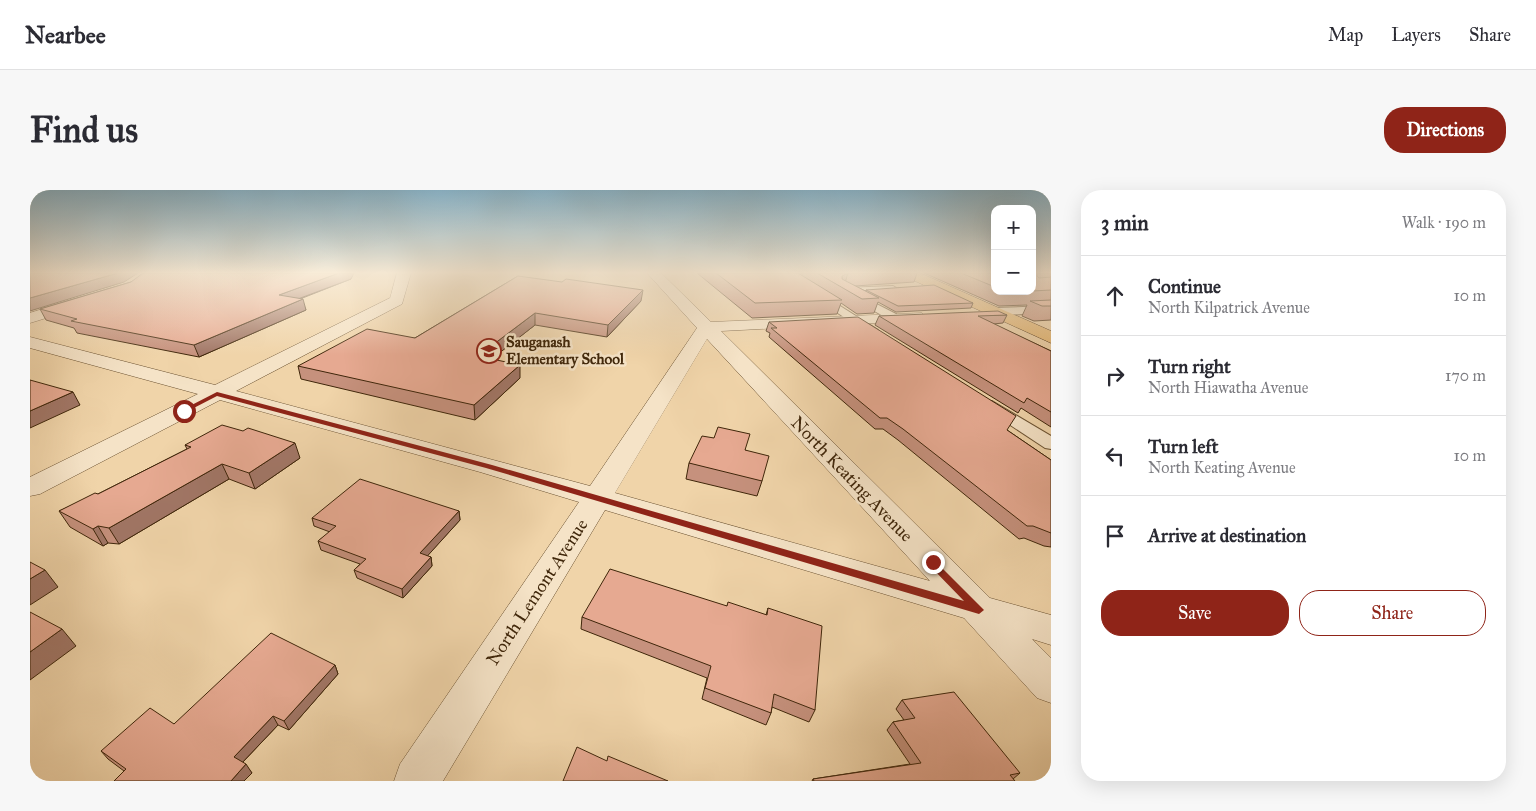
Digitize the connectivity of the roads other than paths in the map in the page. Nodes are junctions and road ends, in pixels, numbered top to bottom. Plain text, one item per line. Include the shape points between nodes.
1 (86, 301) edge
2 (397, 301) edge
3 (681, 301) edge
4 (826, 301) edge
5 (862, 301) edge
6 (970, 301) edge
7 (1051, 309) edge
8 (995, 312) junction
9 (957, 314) edge
10 (929, 316) edge
11 (892, 317) junction
12 (30, 318) edge
13 (856, 319) junction
14 (706, 327) junction
15 (882, 336) edge
16 (1051, 338) edge
17 (30, 342) edge
18 (217, 394) junction
19 (978, 398) edge
20 (1051, 444) edge
21 (30, 488) edge
22 (596, 499) junction
23 (979, 610) junction
24 (1051, 630) edge
25 (1051, 685) edge
26 (416, 781) edge

1 - 12 street
2 - 18 street
3 - 14 street, North Keating Avenue
4 - 13 lane
5 - 11 lane
6 - 8 main road
7 - 8 lane
8 - 9 street
8 - 16 main road
10 - 11 street
11 - 13 street
13 - 14 street
13 - 15 lane
14 - 22 street, North Lemont Avenue
14 - 23 street, North Keating Avenue
17 - 18 street
18 - 21 street
18 - 22 street via 489,466
19 - 20 lane
22 - 23 street
22 - 26 street, North Lemont Avenue
23 - 24 street
23 - 25 street, North Keating Avenue

